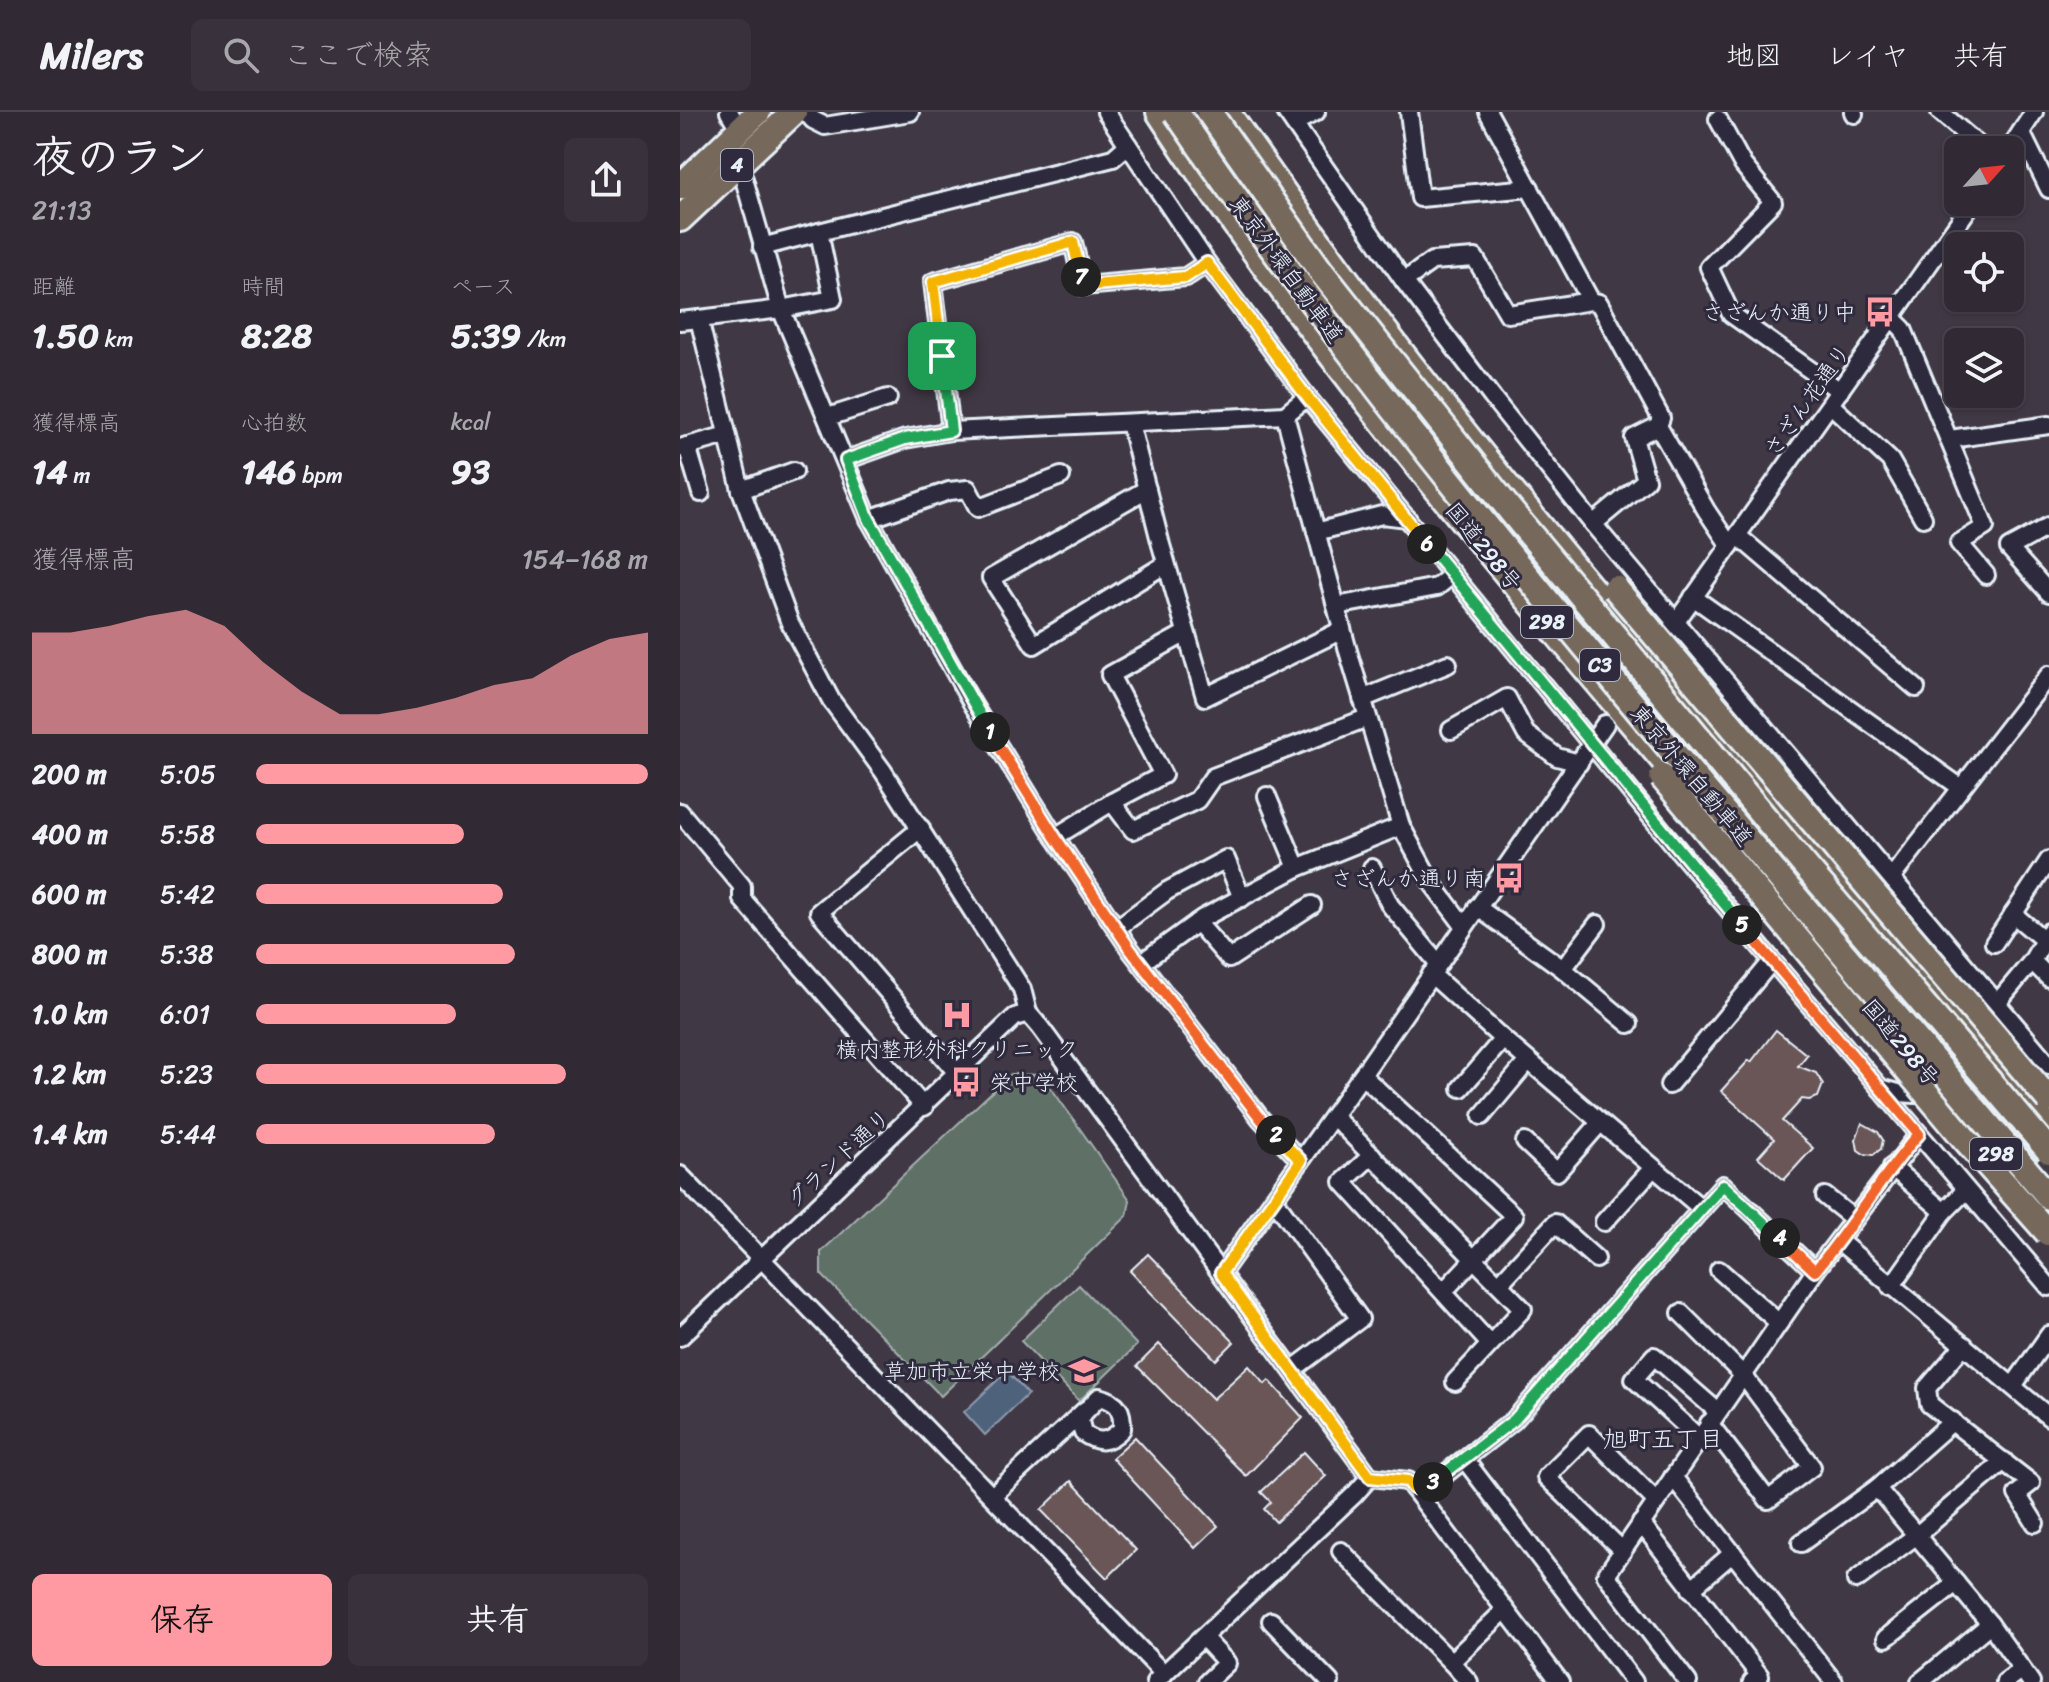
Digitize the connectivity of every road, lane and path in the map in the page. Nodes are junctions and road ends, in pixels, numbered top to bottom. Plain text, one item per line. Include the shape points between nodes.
1 (758, 112) edge
2 (794, 112) edge
3 (806, 112) edge
4 (910, 112) edge
5 (1106, 112) edge
6 (1148, 112) edge
7 (1159, 112) edge
8 (1176, 112) edge
9 (1209, 112) edge
10 (1227, 112) edge
11 (1241, 112) edge
12 (1316, 112) edge
13 (1409, 112) edge
14 (1488, 112) edge
15 (2034, 112) edge
16 (1942, 113) edge
17 (1290, 117) edge
18 (1718, 119) dead end
19 (734, 121) edge
20 (2021, 132) junction
21 (1968, 136) edge
22 (2018, 136) edge
23 (1128, 145) junction
24 (736, 166) junction
25 (680, 187) edge
26 (1530, 188) junction
27 (2049, 189) edge
28 (1963, 216) edge
29 (680, 219) edge
30 (819, 232) junction
31 (762, 247) junction
32 (1207, 263) junction
33 (1404, 281) junction
34 (1591, 301) junction
35 (781, 309) junction
36 (1892, 318) junction
37 (699, 319) junction
38 (680, 321) edge
39 (1423, 381) junction
40 (1307, 397) junction
41 (888, 398) dead end
42 (1836, 398) junction
43 (1285, 415) junction
44 (1377, 415) junction
45 (828, 417) junction
46 (1130, 423) junction
47 (2049, 425) edge
48 (1658, 426) junction
49 (951, 431) junction
50 (727, 435) junction
51 (1950, 439) junction
52 (683, 447) edge
53 (846, 460) junction
54 (1490, 463) junction
55 (794, 471) dead end
56 (1061, 476) dead end
57 (1147, 489) junction
58 (741, 490) junction
59 (701, 493) dead end
60 (1407, 518) junction
61 (1923, 518) dead end
62 (869, 519) junction
63 (1593, 524) junction
64 (2049, 526) edge
65 (1316, 532) junction
66 (1734, 541) junction
67 (1166, 564) junction
68 (1452, 575) junction
69 (1986, 575) dead end
70 (2049, 593) edge
71 (1693, 597) junction
72 (1336, 606) junction
73 (1672, 628) junction
74 (1342, 630) junction
75 (1186, 633) junction
76 (1569, 648) junction
77 (1448, 664) dead end
78 (2048, 678) edge
79 (1916, 688) dead end
80 (1362, 699) junction
81 (1367, 718) junction
82 (1605, 724) tunnel mouth
83 (1451, 730) dead end
84 (1591, 745) junction
85 (1579, 763) junction
86 (1960, 787) junction
87 (1267, 796) dead end
88 (1112, 802) junction
89 (680, 812) edge
90 (1401, 826) junction
91 (921, 828) junction
92 (1055, 837) junction
93 (2049, 860) edge
94 (1297, 868) junction
95 (1372, 868) dead end
96 (1892, 877) junction
97 (1242, 898) junction
98 (1312, 905) dead end
99 (1477, 907) junction
100 (2013, 914) junction
101 (1197, 922) junction
102 (1597, 924) dead end
103 (1464, 926) junction
104 (1117, 928) junction
105 (2046, 936) edge
106 (1994, 943) dead end
107 (1772, 961) junction
108 (2032, 961) junction
109 (1141, 963) junction
110 (1435, 969) junction
111 (1563, 969) junction
112 (2049, 978) edge
113 (1998, 1002) junction
114 (1028, 1013) junction
115 (1629, 1024) dead end
116 (1503, 1039) junction
117 (2031, 1043) junction
118 (1528, 1061) junction
119 (2049, 1065) edge
120 (958, 1074) junction
121 (1362, 1075) junction
122 (1669, 1085) dead end
123 (1461, 1088) dead end
124 (1880, 1088) junction
125 (1945, 1094) junction
126 (2037, 1100) edge
127 (924, 1107) junction
128 (1333, 1116) junction
129 (1482, 1116) dead end
130 (1600, 1123) junction
131 (2049, 1128) edge
132 (1919, 1134) junction
133 (1525, 1142) dead end
134 (2049, 1151) edge
135 (1372, 1155) junction
136 (1301, 1161) junction
137 (1892, 1167) junction
138 (1653, 1168) junction
139 (680, 1175) edge
140 (1966, 1190) junction
141 (1825, 1196) dead end
142 (1274, 1199) junction
143 (1701, 1208) junction
144 (1944, 1212) junction
145 (2048, 1215) edge
146 (1854, 1219) junction
147 (1604, 1222) dead end
148 (1840, 1242) junction
149 (1596, 1259) dead end
150 (763, 1260) junction
151 (1475, 1260) junction
152 (1719, 1270) dead end
153 (1815, 1271) junction
154 (1221, 1273) junction
155 (1499, 1284) junction
156 (1891, 1287) junction
157 (2049, 1287) edge
158 (1444, 1291) junction
159 (1681, 1313) dead end
160 (1779, 1323) junction
161 (2049, 1335) edge
162 (680, 1337) edge
163 (1490, 1344) junction
164 (1964, 1345) junction
165 (1292, 1370) junction
166 (1743, 1375) junction
167 (1455, 1382) dead end
168 (2013, 1386) junction
169 (1088, 1407) dead end
170 (1713, 1417) junction
171 (2049, 1417) edge
172 (1953, 1421) junction
173 (1699, 1438) junction
174 (1465, 1460) junction
175 (2004, 1461) junction
176 (1370, 1477) junction
177 (1673, 1477) junction
178 (1411, 1484) junction
179 (1877, 1488) junction
180 (992, 1496) junction
181 (1656, 1501) junction
182 (1641, 1523) junction
183 (2035, 1523) dead end
184 (1917, 1535) junction
185 (1801, 1543) dead end
186 (1622, 1550) junction
187 (1341, 1551) dead end
188 (1733, 1553) junction
189 (1856, 1580) dead end
190 (1956, 1583) junction
191 (1691, 1589) junction
192 (1505, 1610) junction
193 (1271, 1621) dead end
194 (1990, 1624) junction
195 (1203, 1637) junction
196 (1886, 1638) dead end
197 (1451, 1662) junction
198 (2026, 1676) edge
199 (1160, 1678) edge
200 (1207, 1682) edge
201 (1330, 1682) edge
202 (1469, 1682) edge
203 (1560, 1682) edge
204 (1634, 1682) edge
205 (1688, 1682) edge
206 (1752, 1682) edge
207 (1834, 1682) edge
208 (1920, 1682) edge
209 (2005, 1682) edge

1 - 19 highway, 4
2 - 24 highway, 4
3 - 4 street via 825,126
5 - 23 street
6 - 44 highway, 298 via 1301,329
7 - 44 highway, 国道298号 / 298
8 - 145 highway, 東京外環自動車道 / C3, bridge via 1304,294 1496,540
9 - 134 highway, 東京外環自動車道 / C3, bridge via 1320,270 1501,498
10 - 39 highway, 298
11 - 39 highway
12 - 17 street
13 - 26 street via 1420,198
14 - 26 street
15 - 20 street
16 - 21 street
17 - 33 street
18 - 42 street via 1743,165 1773,202 1709,267 1731,314
19 - 25 highway, 4
20 - 22 street
20 - 27 street
23 - 30 street via 1113,158
23 - 32 street
24 - 29 highway, 4
24 - 31 street
26 - 34 street
28 - 36 street, さざん花通り
30 - 31 street
30 - 35 street via 833,299
31 - 35 street
32 - 40 street
32 - 49 street via 1186,277 1083,286 1073,242 933,282
33 - 34 street via 1432,261 1475,258 1508,314
33 - 63 street
34 - 48 street via 1599,303 1661,418
35 - 37 street
35 - 45 street
36 - 42 street, さざん花通り
36 - 51 street via 1903,329
37 - 38 street
37 - 50 street
39 - 54 highway, 298
40 - 43 street
40 - 60 street
41 - 45 street
42 - 61 street via 1890,460
42 - 66 street, さざん花通り
43 - 46 street
43 - 65 street
44 - 76 highway, 国道298号 / 298
45 - 53 street
46 - 49 street
46 - 57 street
47 - 51 street
48 - 63 street via 1634,438 1646,480
48 - 66 street via 1706,510
49 - 53 street via 905,439
50 - 52 street
50 - 58 street
51 - 69 street via 1985,527 1959,543
52 - 59 street
53 - 62 street
54 - 126 highway, 298 via 1791,825
54 - 126 highway, bridge via 1615,588
55 - 58 street
56 - 62 street via 978,508 968,489
57 - 67 street
57 - 67 street via 991,578 1034,645
58 - 91 street via 790,623 831,700
60 - 65 street via 1382,515
60 - 68 street
62 - 92 street via 973,705
63 - 73 street
64 - 70 street via 2009,548
65 - 72 street
66 - 71 street, さざん花通り
66 - 79 street
67 - 75 street
68 - 72 street via 1437,587
68 - 84 street
71 - 73 street, さざん花通り
71 - 86 street
72 - 74 street
73 - 96 street
74 - 75 street via 1205,697
74 - 80 street
75 - 88 street via 1110,675 1163,775
76 - 125 highway, 国道298号 / 298
76 - 145 highway, bridge via 1662,777 1963,1137
77 - 80 street
78 - 86 street
80 - 81 street
81 - 88 street via 1213,777 1197,800 1133,830
81 - 90 street
82 - 84 street
83 - 85 street via 1507,698 1526,734 1557,757
84 - 85 street
84 - 107 street
85 - 99 street
86 - 96 street
87 - 94 street
88 - 92 street
89 - 127 street via 742,886 742,899
90 - 94 street
90 - 103 street via 1431,882
91 - 114 street via 1022,989
91 - 120 street via 819,912
92 - 104 street
93 - 100 street
94 - 97 street
95 - 110 street via 1390,905
96 - 113 street
97 - 101 street
97 - 104 street via 1226,859 1167,891
98 - 101 street via 1229,959
99 - 103 street
99 - 111 street
100 - 105 street
100 - 106 street
101 - 109 street
102 - 111 street
103 - 110 street
104 - 109 street
105 - 108 street
107 - 122 street
107 - 124 street
108 - 112 street
108 - 113 street
109 - 136 street via 1261,1119
110 - 116 street
110 - 121 street
111 - 115 street
113 - 117 street
114 - 120 street, グランド通り via 1015,1017
114 - 154 street
116 - 118 street
116 - 123 street
117 - 119 street
117 - 126 street
118 - 129 street
118 - 130 street
120 - 127 street, グランド通り
121 - 128 street
121 - 151 street via 1514,1216
124 - 125 street
124 - 132 street
125 - 145 highway, 国道298号 / 298
126 - 131 highway, 298
127 - 150 street, グランド通り
128 - 135 street
128 - 136 street
130 - 133 street via 1557,1172
130 - 138 street
132 - 137 street
132 - 140 street
135 - 151 street
135 - 158 street via 1343,1182
136 - 142 street
137 - 144 street
137 - 146 street
138 - 143 street
138 - 147 street
139 - 150 street
140 - 144 street
140 - 157 street
141 - 146 street
142 - 154 street
142 - 165 street via 1360,1319
143 - 153 street via 1723,1185
143 - 174 street via 1514,1420
144 - 156 street
146 - 148 street
148 - 153 street
148 - 156 street
149 - 155 street via 1555,1223
150 - 162 street, グランド通り
150 - 180 street
151 - 155 street
151 - 158 street
152 - 160 street
153 - 160 street
154 - 165 street
155 - 163 street via 1523,1309
156 - 164 street
158 - 163 street
159 - 166 street
160 - 166 street
161 - 168 street
163 - 167 street
164 - 168 street
164 - 172 street via 1927,1388 1929,1404
165 - 176 street
166 - 170 street
166 - 170 street via 1812,1467 1768,1500
168 - 171 street
169 - 180 street
170 - 173 street
170 - 173 street via 1654,1356 1634,1379
172 - 175 street
172 - 179 street
173 - 177 street
174 - 178 street via 1435,1482
174 - 204 street
175 - 183 street via 2031,1483 2017,1494
175 - 184 street
176 - 178 street
176 - 195 street
177 - 181 street
177 - 188 street
178 - 192 street
179 - 184 street
179 - 185 street
180 - 199 street
181 - 182 street
181 - 186 street via 1589,1434 1546,1477
182 - 186 street
182 - 191 street
184 - 189 street
184 - 190 street
186 - 205 street via 1606,1575
187 - 197 street
188 - 191 street
188 - 207 street
190 - 194 street
190 - 196 street
191 - 206 street via 1760,1676
192 - 197 street
192 - 203 street
193 - 201 street
194 - 198 street
194 - 208 street
195 - 199 street
195 - 200 street via 1227,1663
197 - 202 street
198 - 209 street

